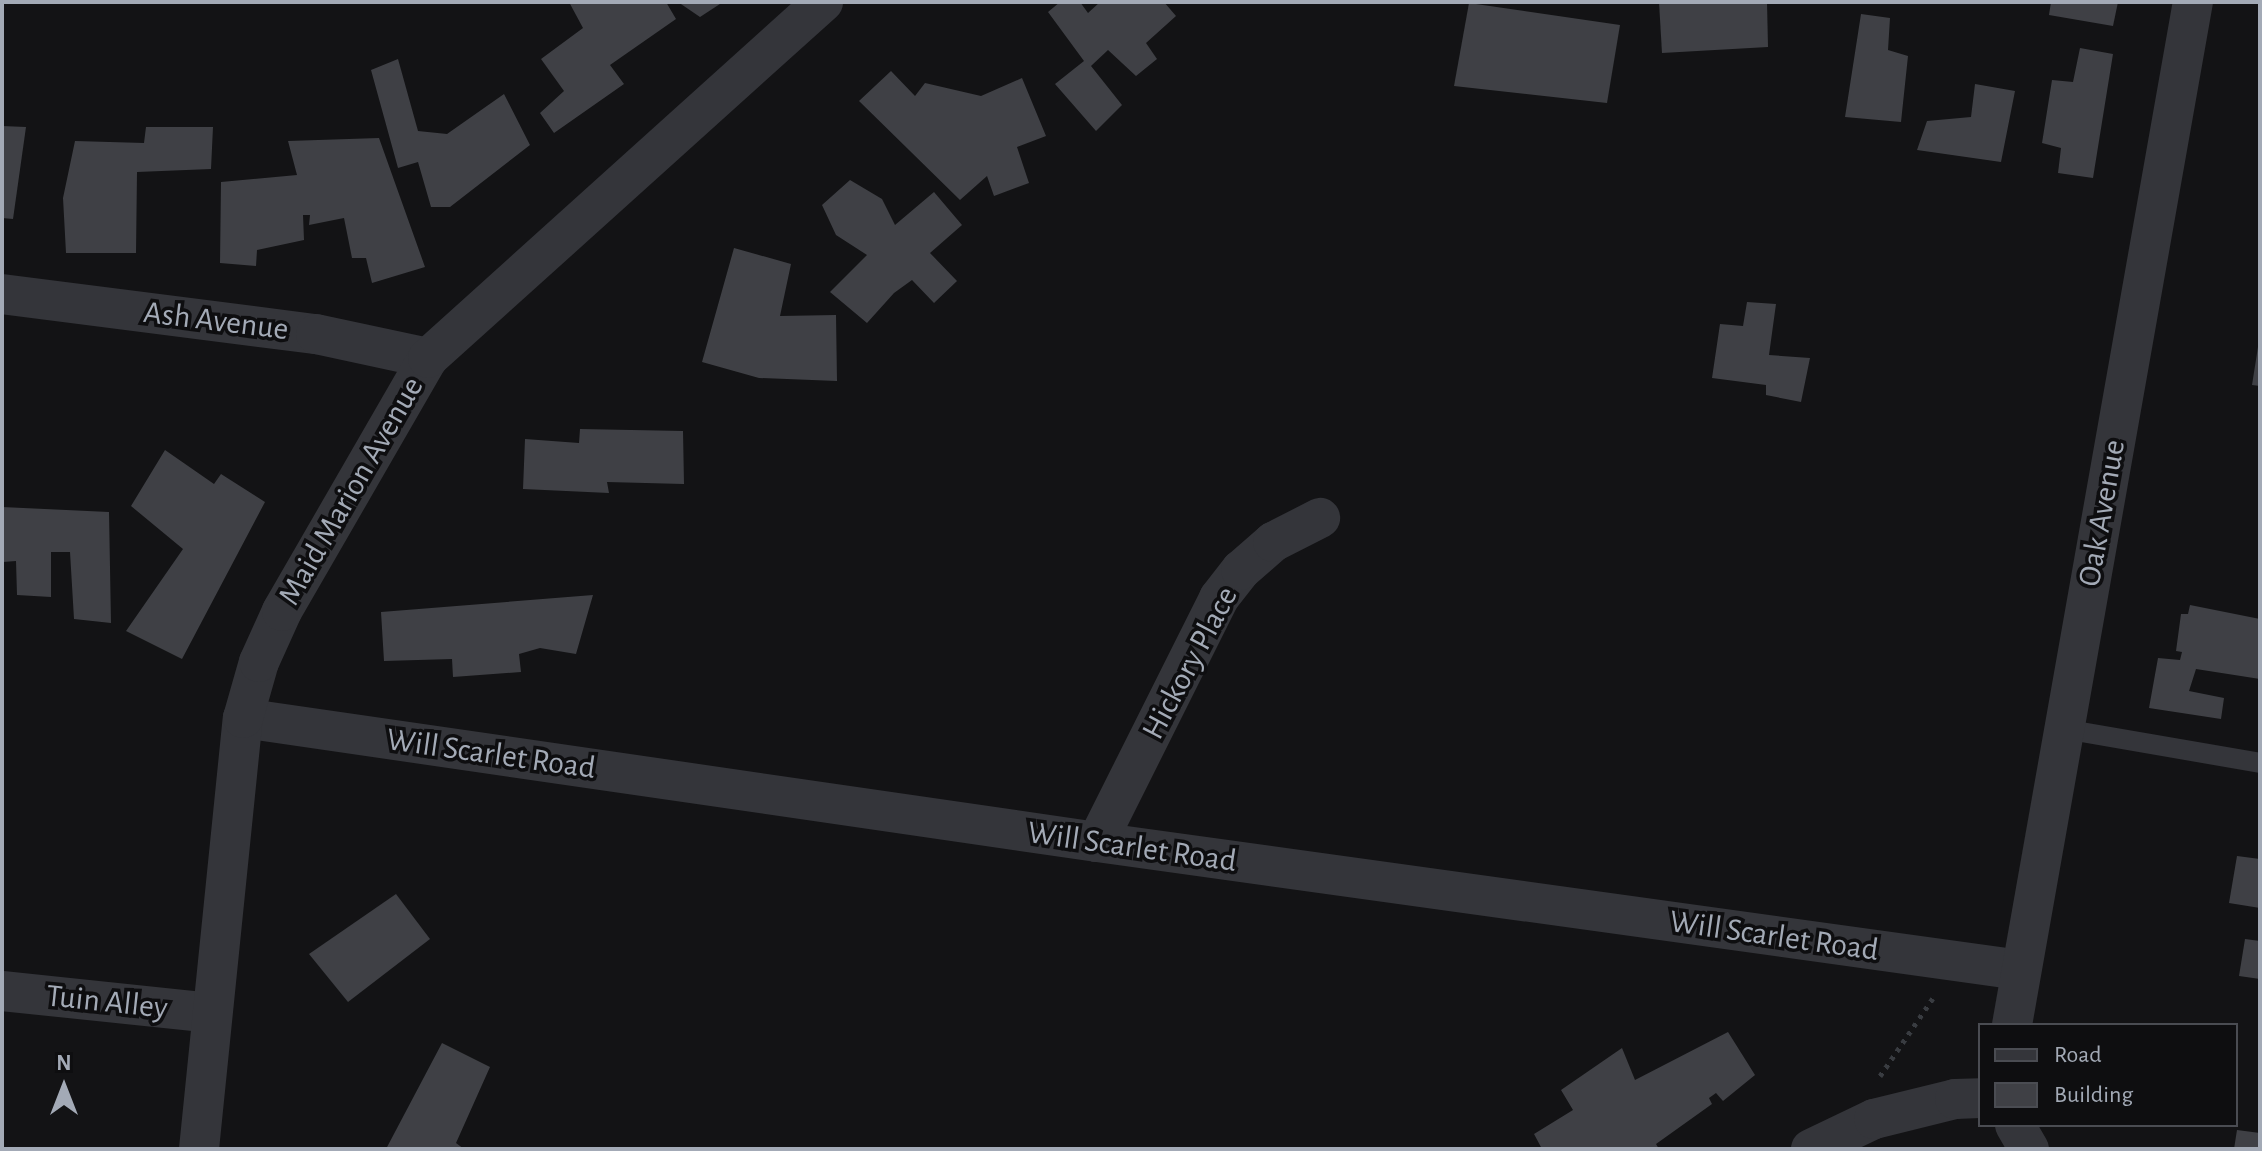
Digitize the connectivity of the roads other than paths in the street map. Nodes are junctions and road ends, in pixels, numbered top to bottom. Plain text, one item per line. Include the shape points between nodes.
1 (823, 2) edge
2 (2193, 2) edge
3 (2, 294) edge
4 (428, 358) junction
5 (1320, 518) dead end
6 (243, 718) junction
7 (2064, 729) junction
8 (2260, 763) edge
9 (1097, 842) junction
10 (2021, 970) junction
11 (2, 991) edge
12 (211, 1013) junction
13 (2012, 1023) edge
14 (1978, 1098) edge
15 (1998, 1127) edge
16 (2016, 1127) edge
17 (199, 1149) edge
18 (1811, 1149) edge
19 (1996, 1149) edge
20 (2029, 1149) edge

1 - 4 street, Maid Marion Avenue
2 - 7 street, Oak Avenue
3 - 4 street, Ash Avenue via 316,334
4 - 6 street, Maid Marion Avenue via 282,611 259,662
5 - 9 street, Hickory Place via 1273,542 1219,598
6 - 9 street, Will Scarlet Road
6 - 12 street, Maid Marion Avenue
7 - 8 lane
7 - 10 street, Oak Avenue
9 - 10 street, Will Scarlet Road
10 - 13 street, Oak Avenue
11 - 12 street, Tuin Alley
12 - 17 street, Maid Marion Avenue
14 - 18 street via 1874,1119
15 - 19 street
16 - 20 street

